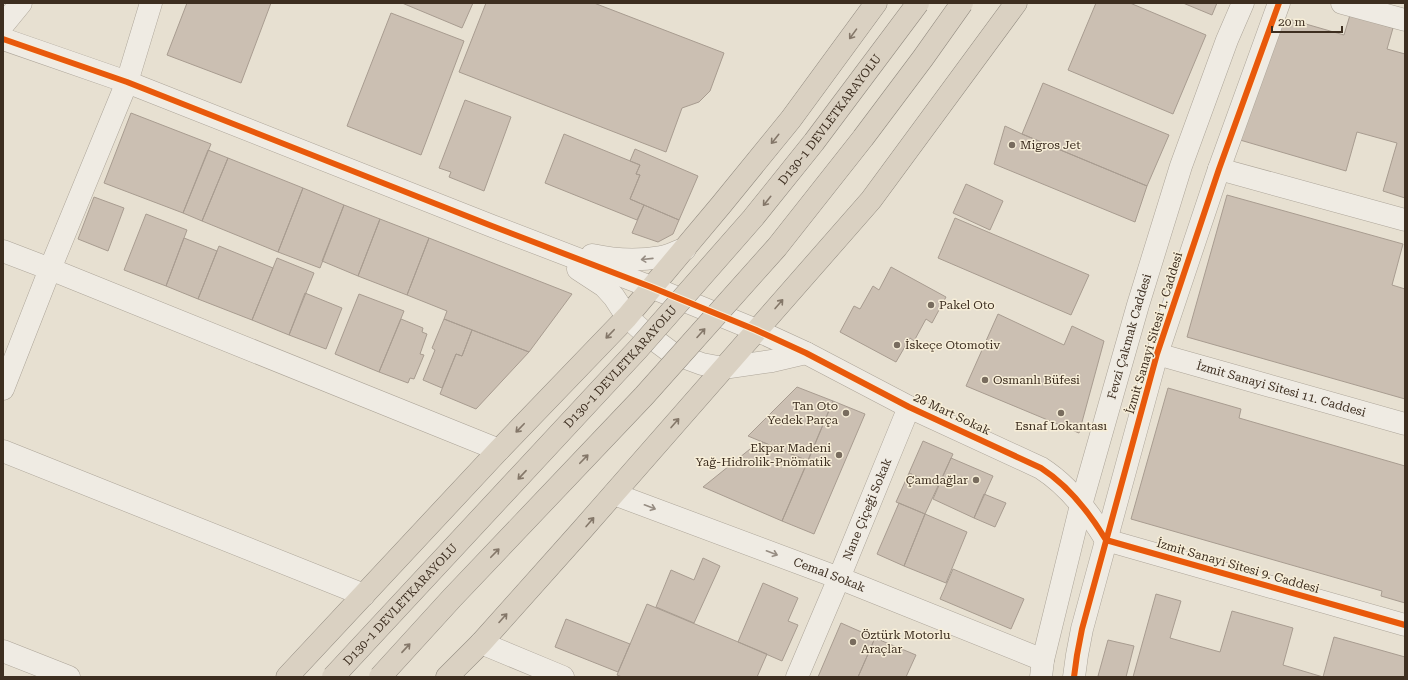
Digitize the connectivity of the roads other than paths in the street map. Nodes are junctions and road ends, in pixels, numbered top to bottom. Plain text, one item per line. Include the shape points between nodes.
1 (21, 3) edge
2 (151, 3) edge
3 (876, 3) edge
4 (918, 3) edge
5 (962, 3) edge
6 (1016, 3) edge
7 (1243, 3) edge
8 (1280, 3) edge
9 (1342, 3) edge
10 (1405, 20) edge
11 (3, 25) edge
12 (3, 39) edge
13 (127, 82) junction
14 (1219, 169) junction
15 (1405, 220) edge
16 (542, 246) junction
17 (685, 248) junction
18 (3, 252) edge
19 (50, 269) junction
20 (651, 287) junction
21 (627, 317) junction
22 (756, 330) junction
23 (806, 353) junction
24 (1157, 354) junction
25 (723, 368) junction
26 (3, 389) edge
27 (908, 407) junction
28 (1405, 424) edge
29 (499, 450) junction
30 (3, 451) edge
31 (614, 494) junction
32 (1081, 505) junction
33 (1106, 540) junction
34 (839, 578) junction
35 (364, 595) junction
36 (1405, 625) edge
37 (481, 643) junction
38 (3, 651) edge
39 (1042, 668) edge
40 (69, 677) edge
41 (287, 677) edge
42 (333, 677) edge
43 (380, 677) edge
44 (447, 677) edge
45 (563, 677) edge
46 (797, 677) edge
47 (1074, 677) edge

1 - 11 street
2 - 13 street
3 -> 17 highway via 791,119
4 -> 42 highway, D130-1 DEVLETKARAYOLU, bridge via 814,142 748,224 633,355
43 -> 5 highway, bridge via 644,396 772,253 863,138
22 -> 6 highway via 871,200
7 - 32 street, Fevzi Çakmak Caddesi via 1181,166
8 - 14 street, İzmit Sanayi Sitesi 1. Caddesi
9 - 10 street
12 - 13 street
13 - 16 street
13 - 19 street
14 - 15 street
14 - 24 street, İzmit Sanayi Sitesi 1. Caddesi
17 -> 16 street via 662,257 637,260 610,259
16 - 20 street, 28 Mart Sokak
16 - 21 street via 604,286
17 - 20 highway
18 - 19 street
19 - 26 street
19 - 29 street
20 - 21 highway
20 - 22 street, 28 Mart Sokak
21 - 25 street via 672,353 702,364
21 -> 29 highway
22 - 23 street, 28 Mart Sokak
22 - 25 highway
23 - 25 street
23 - 27 street, 28 Mart Sokak
24 - 28 street, İzmit Sanayi Sitesi 11. Caddesi
24 - 33 street, İzmit Sanayi Sitesi 1. Caddesi
31 -> 25 highway
27 - 32 street, 28 Mart Sokak via 1041,468 1055,477
27 - 34 street, Nane Çiçeği Sokak
29 - 35 highway
30 - 35 street
31 -> 34 street, Cemal Sokak
37 -> 31 highway
32 - 33 street
32 - 39 street, Fevzi Çakmak Caddesi
33 - 36 street, İzmit Sanayi Sitesi 9. Caddesi
33 - 47 street, İzmit Sanayi Sitesi 1. Caddesi via 1082,629
34 - 39 street, Cemal Sokak
34 - 46 street, Nane Çiçeği Sokak
35 - 41 highway
37 - 44 highway
37 - 45 street
38 - 40 street

